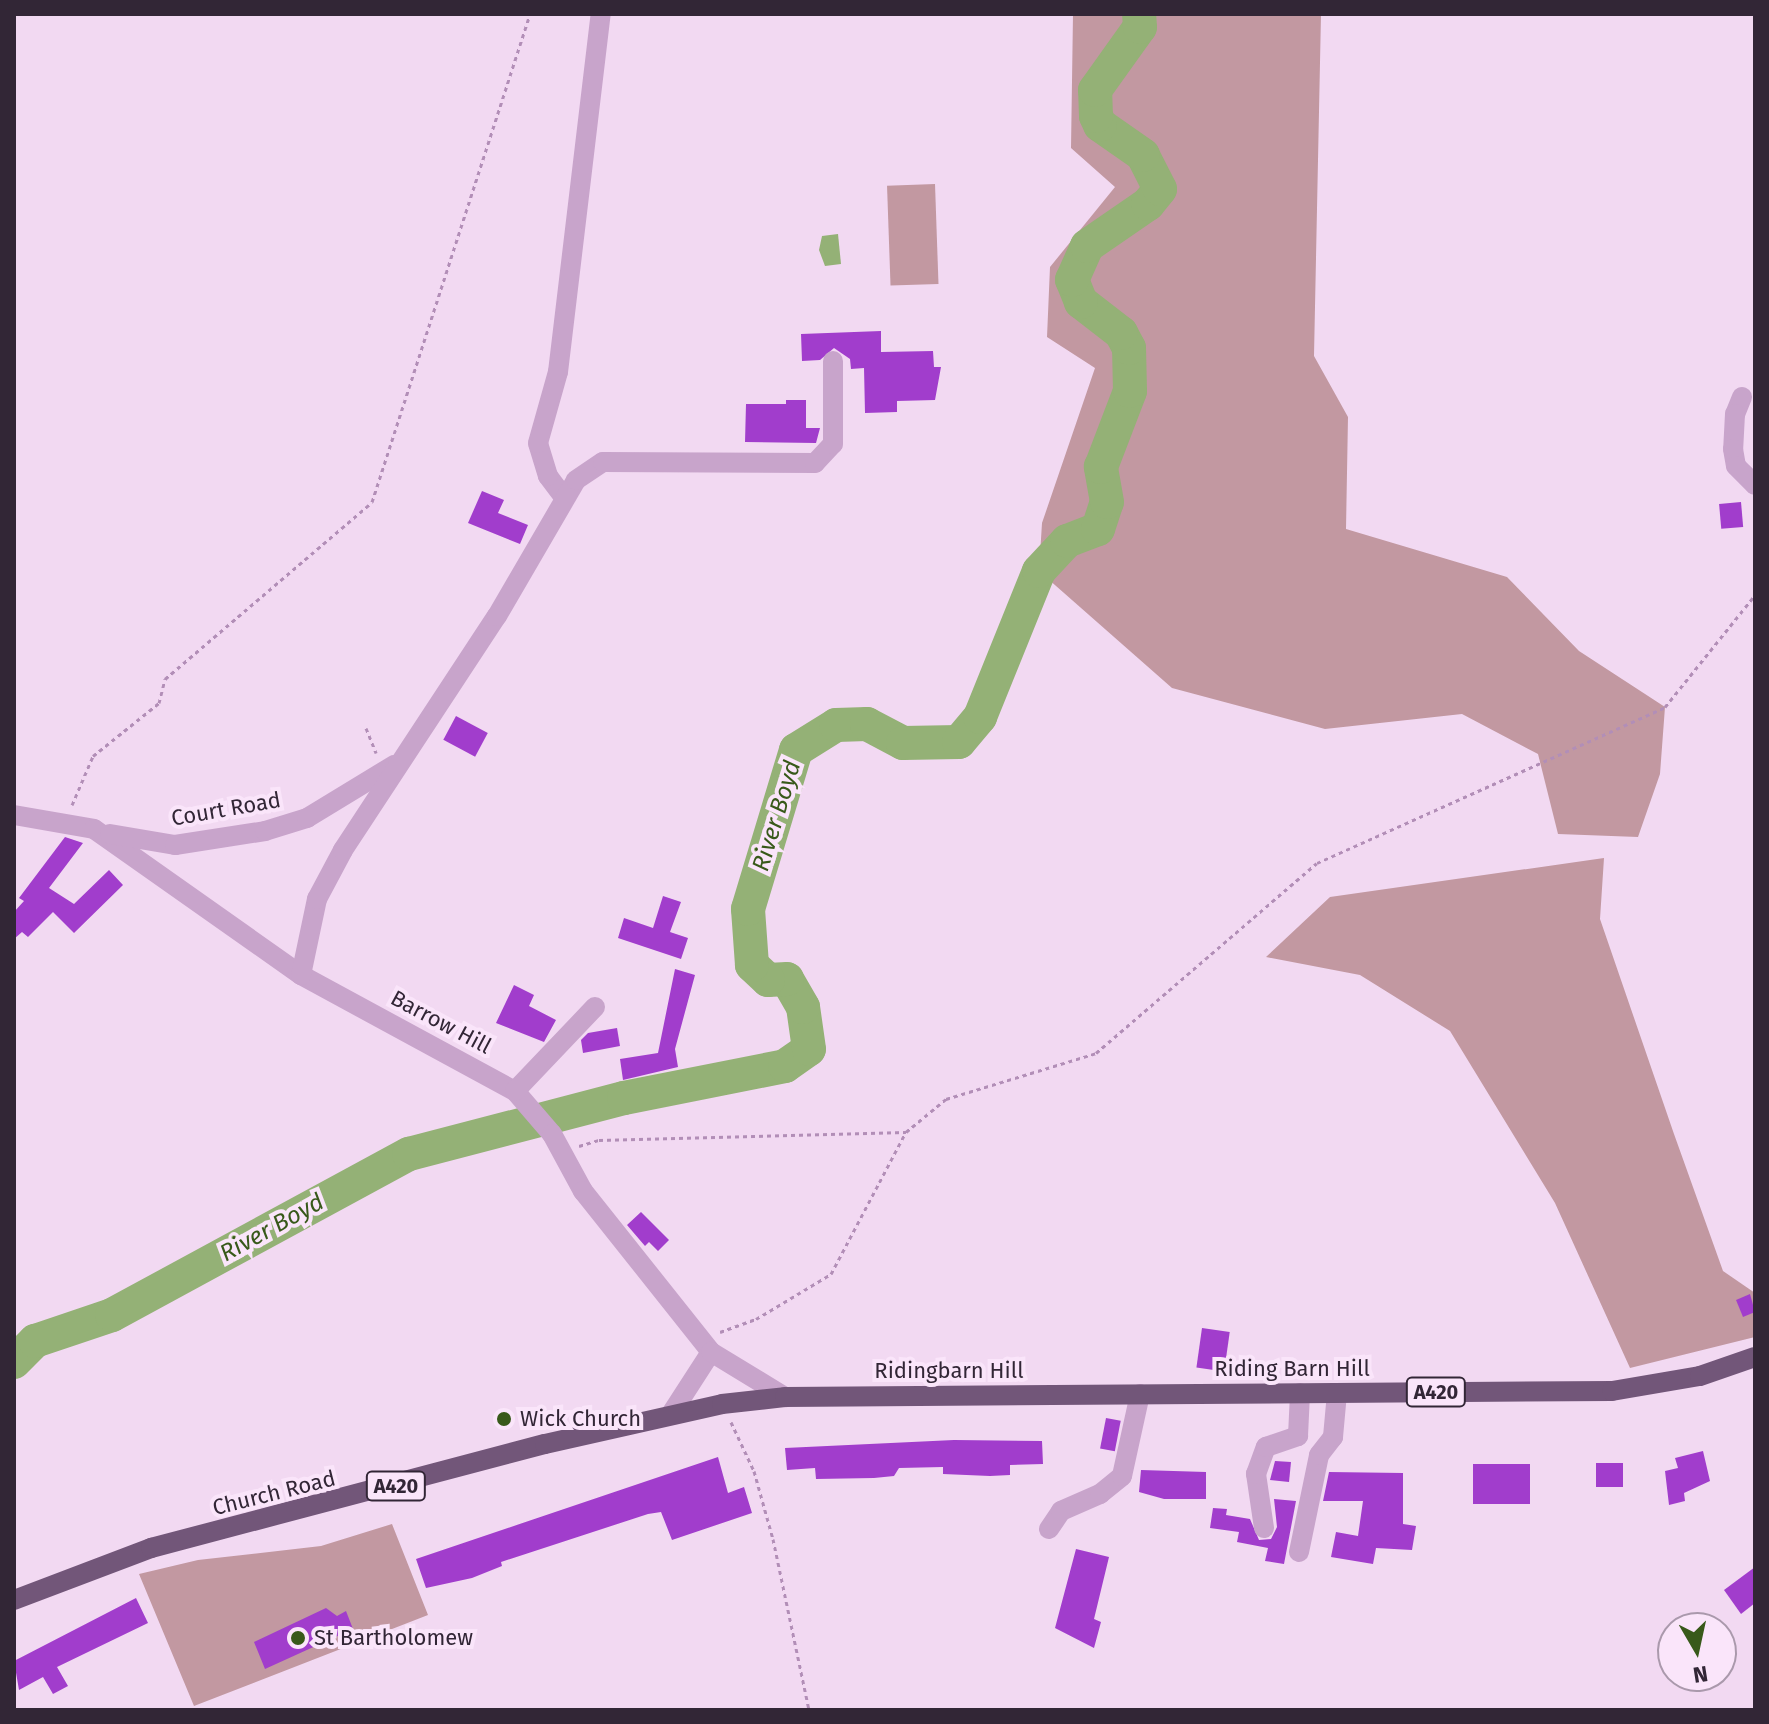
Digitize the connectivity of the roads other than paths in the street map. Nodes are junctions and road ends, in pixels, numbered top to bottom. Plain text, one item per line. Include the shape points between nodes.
1 (601, 14) edge
2 (833, 361) dead end
3 (1742, 397) dead end
4 (1755, 485) edge
5 (563, 496) junction
6 (391, 766) junction
7 (14, 815) edge
8 (94, 829) junction
9 (301, 975) junction
10 (595, 1007) dead end
11 (515, 1091) junction
12 (707, 1344) junction
13 (1755, 1357) edge
14 (1300, 1393) junction
15 (1337, 1393) junction
16 (1113, 1394) joint
17 (1140, 1394) junction
18 (785, 1397) junction
19 (671, 1414) junction
20 (1264, 1528) dead end
21 (1049, 1529) dead end
22 (1299, 1552) dead end
23 (14, 1600) edge

1 - 5 street via 558,372 538,443 548,476
2 - 5 street, Court Road via 833,444 821,460 804,466 603,462
3 - 4 street via 1733,449 1736,466
5 - 6 street, Court Road via 497,616
6 - 8 street, Court Road via 307,818 265,831 175,845 129,840
6 - 9 street, Court Road via 317,899
7 - 8 street, Barrow Hill
8 - 9 street, Barrow Hill
9 - 11 street, Barrow Hill
10 - 11 street
11 - 12 street, Barrow Hill via 556,1140 583,1191
12 - 18 street, Barrow Hill
12 - 19 street
13 - 15 main road, Riding Barn Hill / A420 via 1700,1376 1612,1391
14 - 15 main road, Riding Barn Hill / A420
14 - 17 main road, Riding Barn Hill / A420
14 - 20 street via 1298,1436 1266,1447 1256,1474
15 - 22 street via 1333,1437 1319,1455
16 - 17 main road, Riding Barn Hill / A420
16 - 18 main road, Ridingbarn Hill / A420
17 - 21 street via 1122,1476 1100,1494 1061,1511
18 - 19 main road, Church Road / A420
19 - 23 main road, Church Road / A420 via 151,1548

